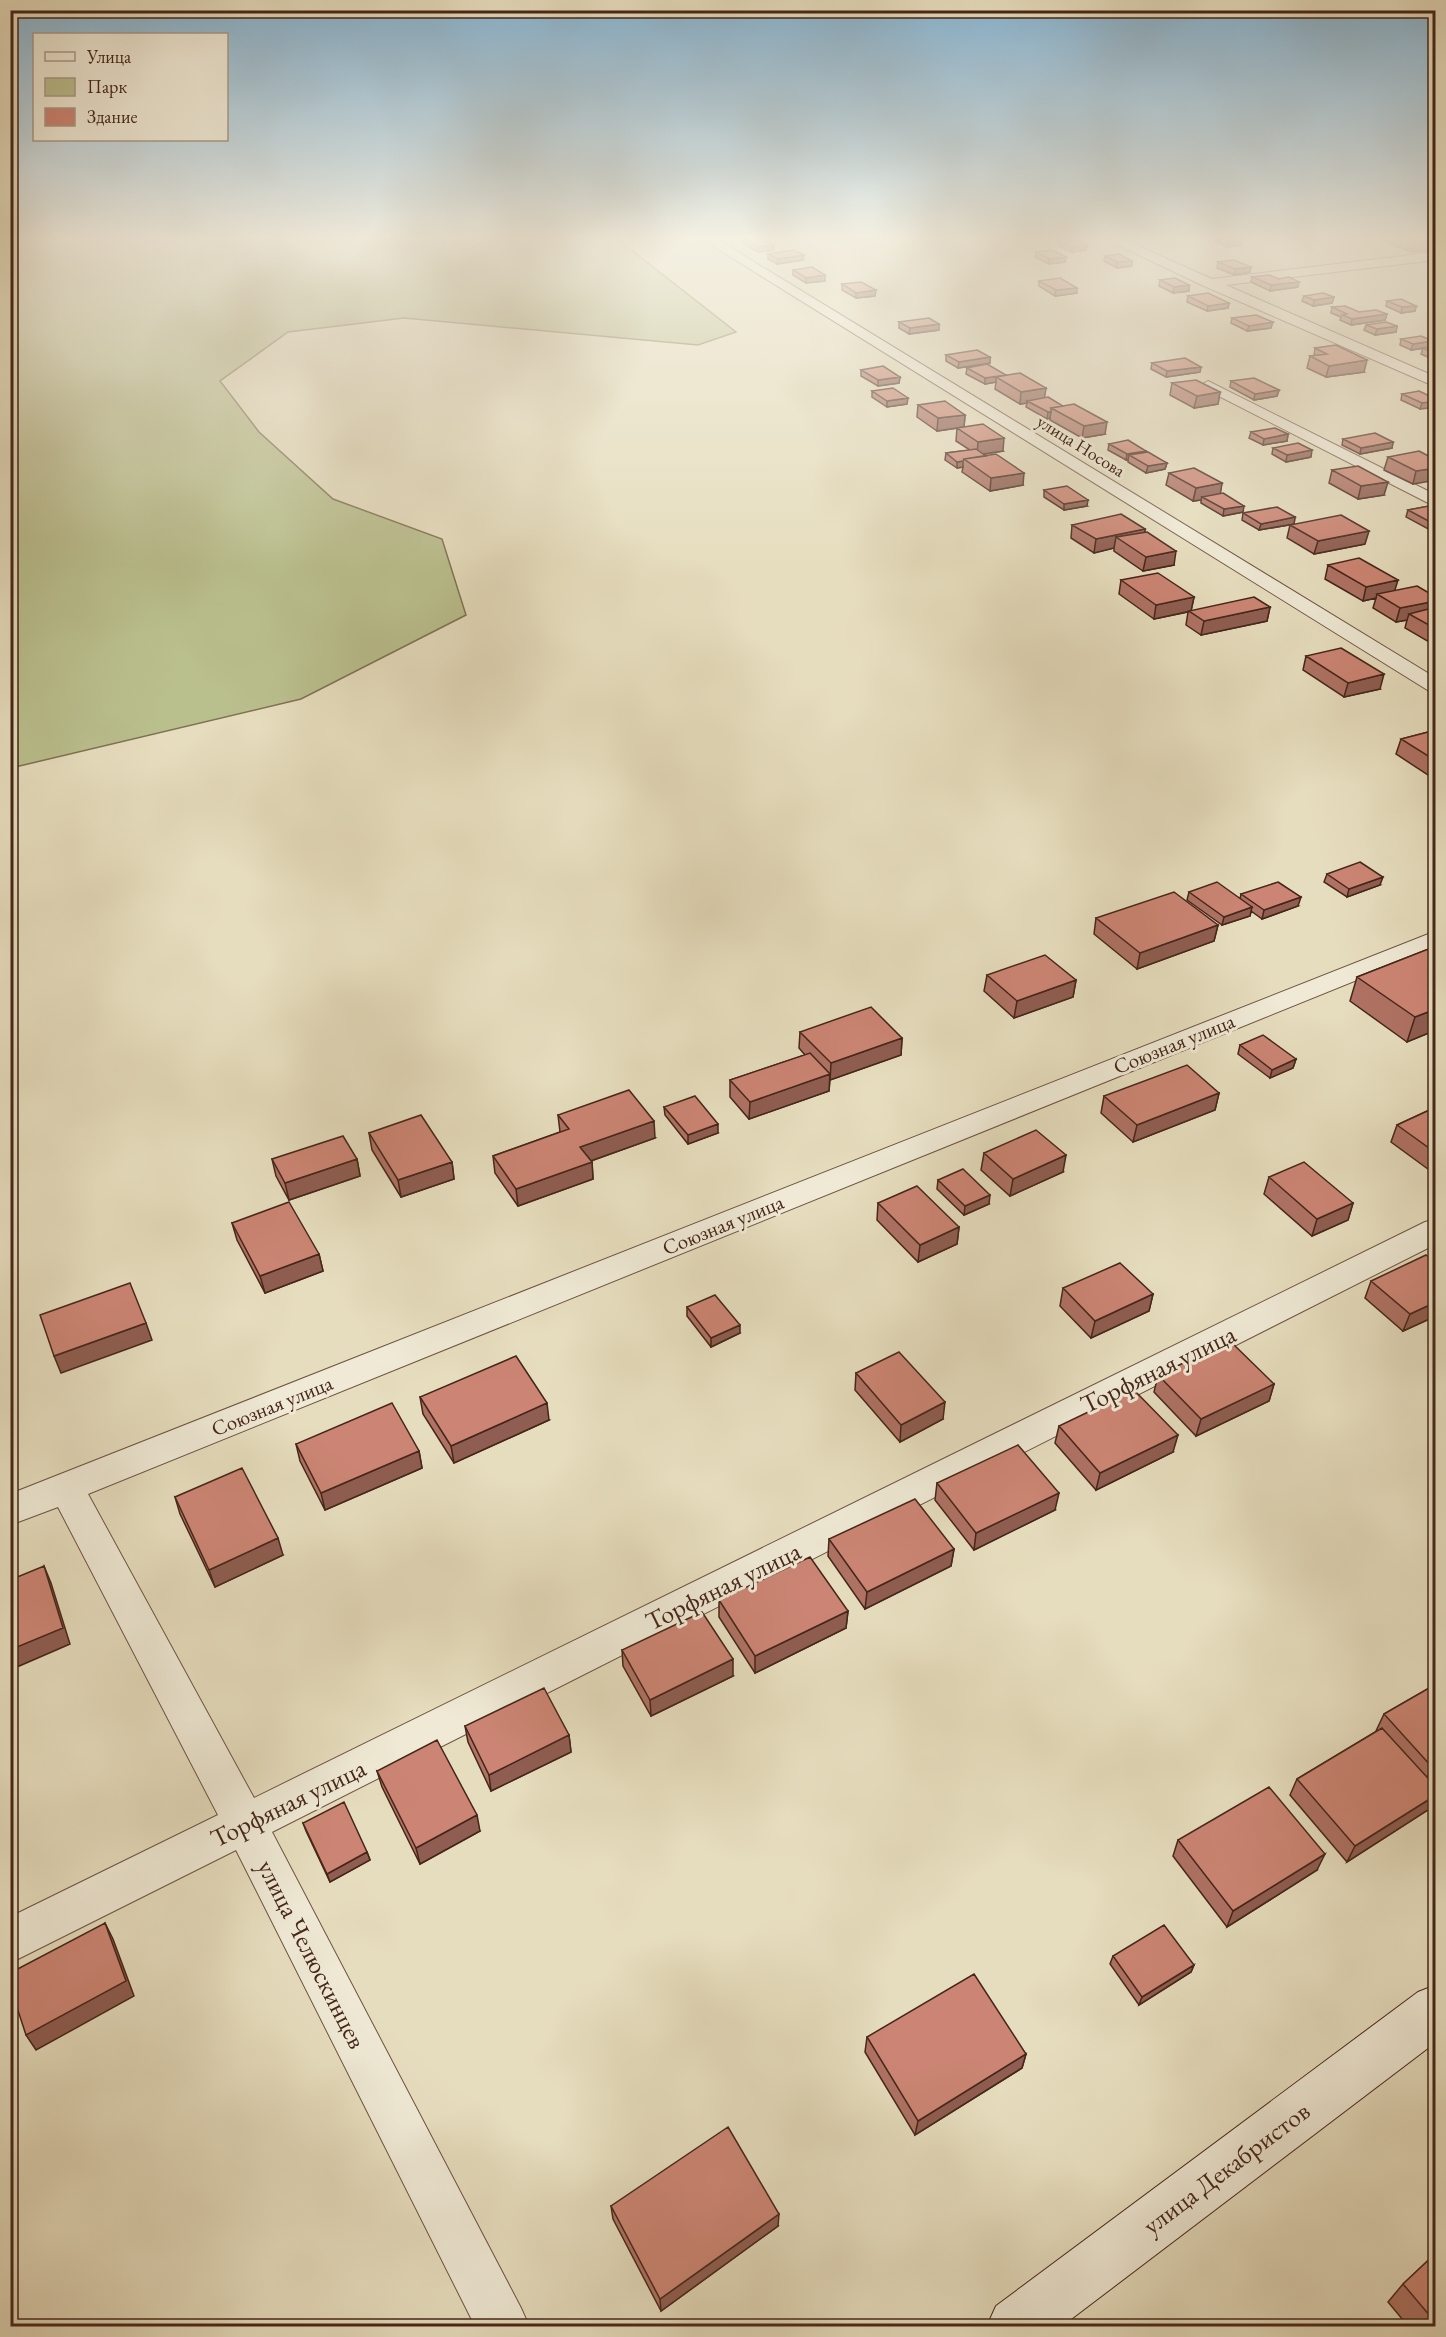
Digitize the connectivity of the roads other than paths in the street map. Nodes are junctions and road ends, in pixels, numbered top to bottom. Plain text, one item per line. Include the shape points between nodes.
1 (883, 347) edge
2 (1354, 347) edge
3 (1436, 383) edge
4 (1208, 385) edge
5 (1436, 502) edge
6 (1436, 687) edge
7 (1436, 939) edge
8 (1430, 1240) edge
9 (66, 1488) junction
10 (10, 1510) edge
11 (245, 1824) junction
12 (10, 1941) edge
13 (1432, 2019) edge
14 (503, 2326) edge
15 (1016, 2326) edge

1 - 6 street, улица Носова
2 - 3 street
4 - 5 street
7 - 9 street, Союзная улица
8 - 11 street, Торфяная улица
9 - 10 street, Союзная улица
9 - 11 street, улица Челюскинцев
11 - 12 street, Торфяная улица
11 - 14 street, улица Челюскинцев
13 - 15 street, улица Декабристов

